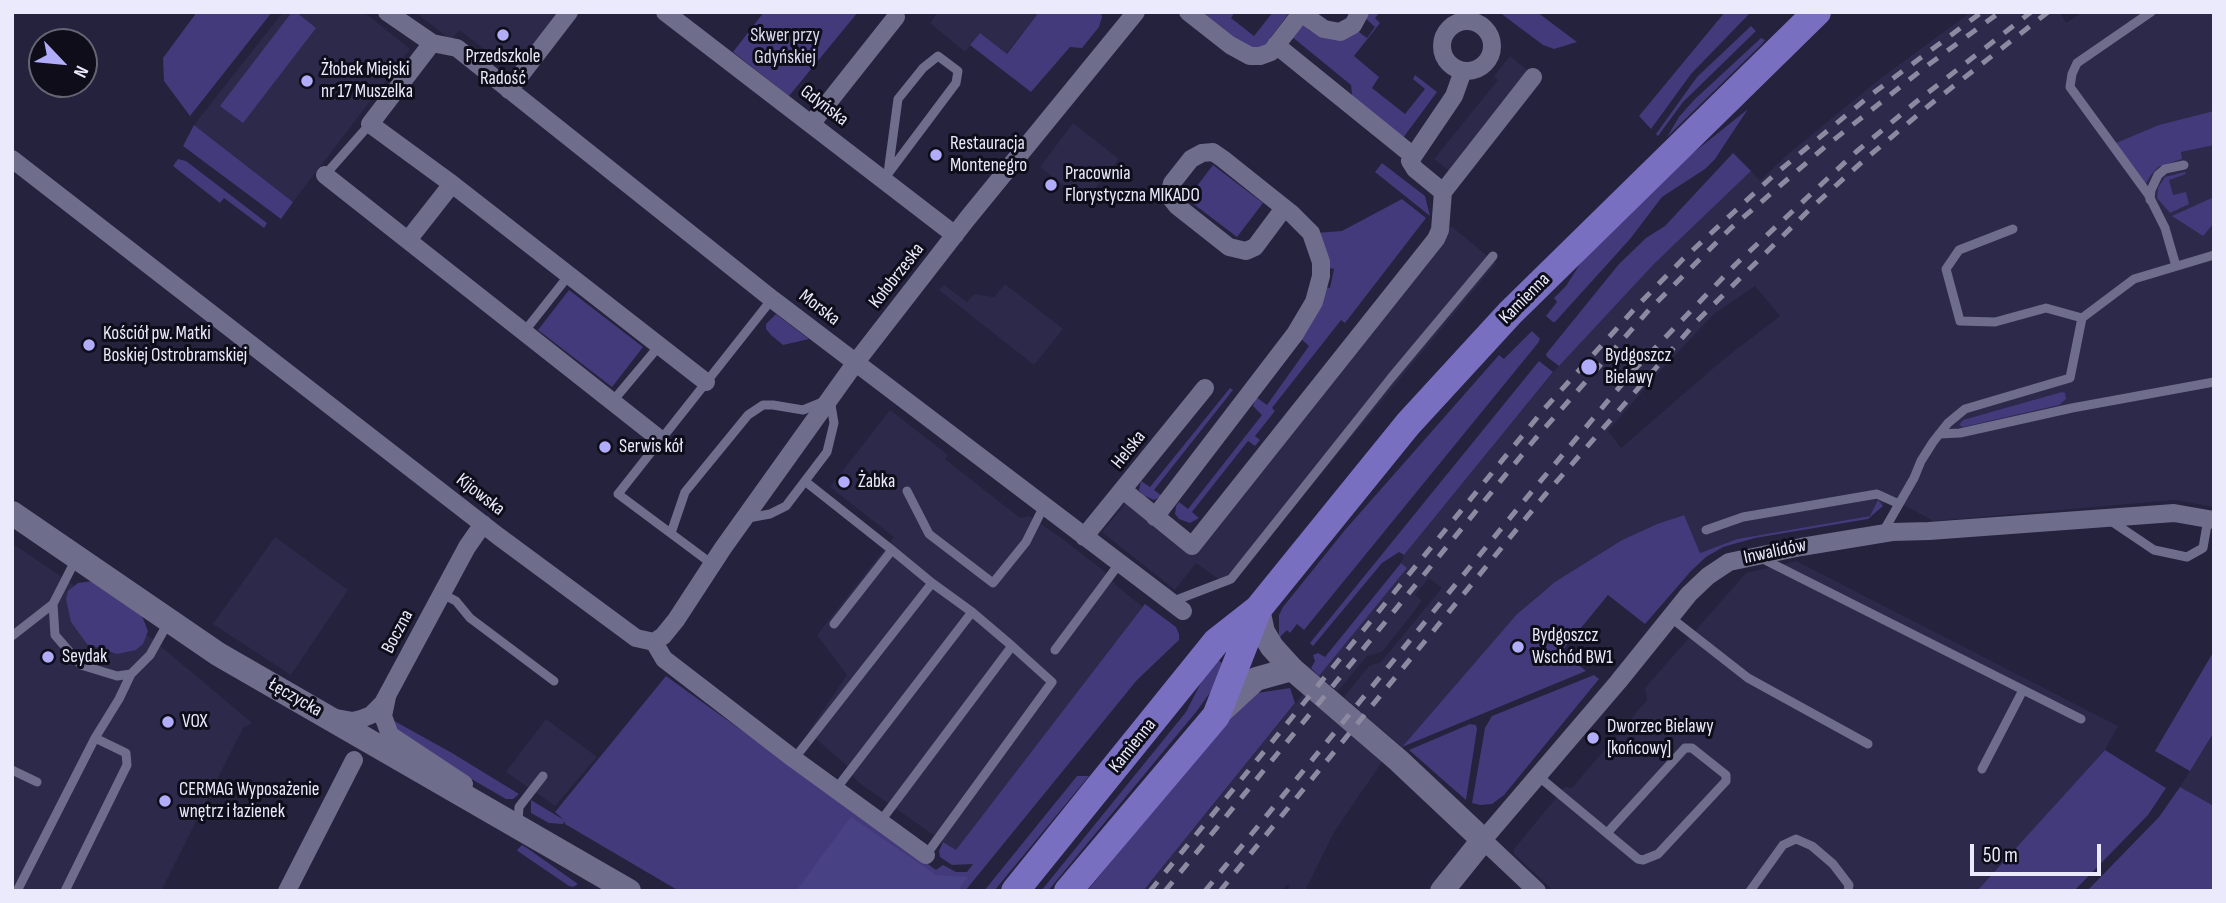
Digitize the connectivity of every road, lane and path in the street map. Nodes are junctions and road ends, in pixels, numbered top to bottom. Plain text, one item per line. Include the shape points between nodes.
1 (387, 12) edge
2 (569, 12) edge
3 (665, 12) edge
4 (1360, 12) edge
5 (1816, 12) edge
6 (2151, 12) edge
7 (1191, 13) edge
8 (1302, 13) edge
9 (1132, 14) edge
10 (896, 17) dead end
11 (432, 43) junction
12 (1276, 45) junction
13 (1463, 71) dead end
14 (1533, 77) dead end
15 (509, 90) junction
16 (812, 123) junction
17 (370, 124) junction
18 (1412, 155) junction
19 (12, 159) edge
20 (2183, 165) dead end
21 (325, 175) joint
22 (886, 176) junction
23 (452, 184) junction
24 (1443, 192) junction
25 (2150, 200) junction
26 (1284, 208) junction
27 (2013, 229) dead end
28 (955, 235) junction
29 (408, 240) junction
30 (2214, 255) edge
31 (1493, 256) dead end
32 (2176, 266) junction
33 (569, 275) junction
34 (772, 299) junction
35 (2082, 318) junction
36 (524, 332) junction
37 (659, 346) junction
38 (856, 362) junction
39 (706, 382) junction
40 (2214, 382) edge
41 (1205, 388) dead end
42 (830, 399) junction
43 (612, 402) junction
44 (1939, 434) junction
45 (661, 440) junction
46 (806, 482) junction
47 (906, 491) dead end
48 (1123, 491) junction
49 (1899, 505) junction
50 (1044, 506) junction
51 (12, 513) edge
52 (1156, 517) junction
53 (2108, 517) junction
54 (745, 519) junction
55 (2211, 520) edge
56 (483, 524) junction
57 (1706, 530) dead end
58 (671, 533) junction
59 (1882, 533) junction
60 (1084, 537) junction
61 (892, 550) junction
62 (1756, 555) junction
63 (76, 558) junction
64 (712, 564) junction
65 (1119, 564) junction
66 (932, 583) junction
67 (442, 594) junction
68 (53, 604) junction
69 (1177, 607) joint
70 (1258, 610) junction
71 (972, 612) junction
72 (1670, 617) junction
73 (169, 620) junction
74 (834, 624) dead end
75 (12, 636) edge
76 (653, 642) junction
77 (1012, 646) junction
78 (1055, 650) dead end
79 (1292, 669) junction
80 (131, 674) junction
81 (554, 681) dead end
82 (2023, 690) junction
83 (387, 697) junction
84 (323, 714) junction
85 (371, 715) junction
86 (1216, 716) junction
87 (2081, 719) dead end
88 (95, 737) junction
89 (375, 744) junction
90 (1868, 744) dead end
91 (794, 759) junction
92 (354, 760) dead end
93 (1982, 769) dead end
94 (12, 770) edge
95 (543, 776) dead end
96 (1538, 776) junction
97 (37, 782) dead end
98 (836, 789) junction
99 (880, 822) junction
100 (518, 827) junction
101 (1606, 832) junction
102 (1483, 840) junction
103 (926, 855) joint
104 (587, 868) junction
105 (17, 891) edge
106 (65, 891) edge
107 (287, 891) edge
108 (619, 891) edge
109 (629, 891) edge
110 (1015, 891) edge
111 (1068, 891) edge
112 (1442, 891) edge
113 (1537, 891) edge
114 (1749, 891) edge
115 (1848, 891) edge

1 - 11 street, Morska
2 - 15 street
3 - 16 street, Gdyńska
4 - 8 street via 1353,25 1340,32 1324,29
5 - 70 main road, Kamienna via 1510,313 1408,424
6 - 25 lane via 2077,63 2070,87
7 - 12 street via 1250,56 1270,52
8 - 12 street
9 - 28 street, Kołobrzeska
10 - 16 street
11 - 15 street, Morska via 457,48
11 - 17 street
12 - 18 street
13 - 18 street via 1454,96
14 - 24 street
15 - 34 street, Morska
16 - 22 street, Gdyńska
17 - 21 lane
17 - 23 street
18 - 24 street via 1411,165
19 - 56 street, Kijowska
20 - 25 lane via 2158,175
21 - 29 street
22 - 22 lane via 956,83 958,71 938,57 898,99
22 - 28 street, Gdyńska
23 - 29 street
23 - 33 street
24 - 52 street via 1436,239 1192,546
25 - 32 lane via 2165,228
26 - 26 street via 1213,152 1191,159 1172,183 1170,196 1177,206 1229,247 1246,251 1255,247
26 - 52 street via 1311,233 1317,247 1321,276 1317,296 1274,363
27 - 35 lane via 1959,250 1946,269 1961,321 1995,322 2046,308
28 - 38 street, Kołobrzeska
29 - 36 street
30 - 32 lane
31 - 69 lane via 1231,579
32 - 35 lane via 2134,279
33 - 36 lane
33 - 37 street
34 - 38 street, Morska
34 - 39 lane
35 - 44 lane via 2070,378 1965,409
36 - 43 street
37 - 39 street
37 - 43 lane
38 - 42 street, Kołobrzeska
38 - 50 street, Morska
39 - 45 lane
40 - 44 lane
41 - 48 street, Helska
42 - 46 lane via 831,439
42 - 54 street, Kołobrzeska
42 - 58 lane via 803,410 763,405 748,415 685,492
43 - 45 street
44 - 49 lane
45 - 58 lane via 618,494
46 - 54 lane via 786,506
46 - 61 lane
47 - 50 lane via 929,534 993,583 1026,542
48 - 52 street
48 - 60 street, Helska
49 - 57 lane via 1877,494 1743,517
49 - 59 lane
50 - 60 street, Morska
51 - 63 street, Łęczycka
53 - 55 street, Inwalidów via 2174,513
53 - 55 lane via 2154,550 2188,557 2203,548
53 - 59 street, Inwalidów
54 - 64 street, Kołobrzeska
56 - 67 street, Boczna
56 - 76 street, Kijowska via 636,638
58 - 64 lane
59 - 62 street, Inwalidów
60 - 65 street, Morska
61 - 66 lane
61 - 74 lane
62 - 72 street, Inwalidów via 1729,562 1707,576
62 - 82 lane
63 - 68 lane
63 - 73 street, Łęczycka
64 - 76 street, Kołobrzeska via 676,620
65 - 69 street, Morska
65 - 78 lane
66 - 71 lane
66 - 91 lane
67 - 81 lane
67 - 83 street, Boczna
68 - 75 lane
68 - 80 lane via 55,635 81,665 117,676
70 - 79 street via 1267,640
70 - 86 main road, Kamienna
70 - 110 main road, Kamienna via 1216,642
71 - 77 lane
71 - 98 lane
72 - 90 lane via 1748,678
72 - 96 street, Inwalidów
73 - 80 lane via 150,655
73 - 84 street, Łęczycka
76 - 91 street, Kijowska via 664,659
77 - 99 lane
77 - 103 lane via 1052,682
79 - 86 street via 1256,679
79 - 102 street
80 - 88 lane
82 - 87 lane
82 - 93 lane
83 - 85 street, Boczna
83 - 100 street via 383,716 390,735 472,789
84 - 85 street via 352,721
84 - 89 street, Łęczycka
85 - 89 street via 367,728
86 - 111 main road, Kamienna
88 - 105 lane
88 - 106 lane via 126,753 127,765
89 - 100 street, Łęczycka
91 - 98 street, Kijowska
92 - 107 street
94 - 97 lane
95 - 100 lane via 519,807
96 - 101 lane
96 - 102 street, Inwalidów
98 - 99 street, Kijowska
99 - 103 street, Kijowska
100 - 104 street, Łęczycka
101 - 101 lane via 1638,859 1648,859 1726,781 1726,775 1692,748 1685,748
102 - 112 street, Inwalidów
102 - 113 street
104 - 108 street, Łęczycka
104 - 109 street, Łęczycka
114 - 115 lane via 1783,845 1796,839 1833,864 1849,885

